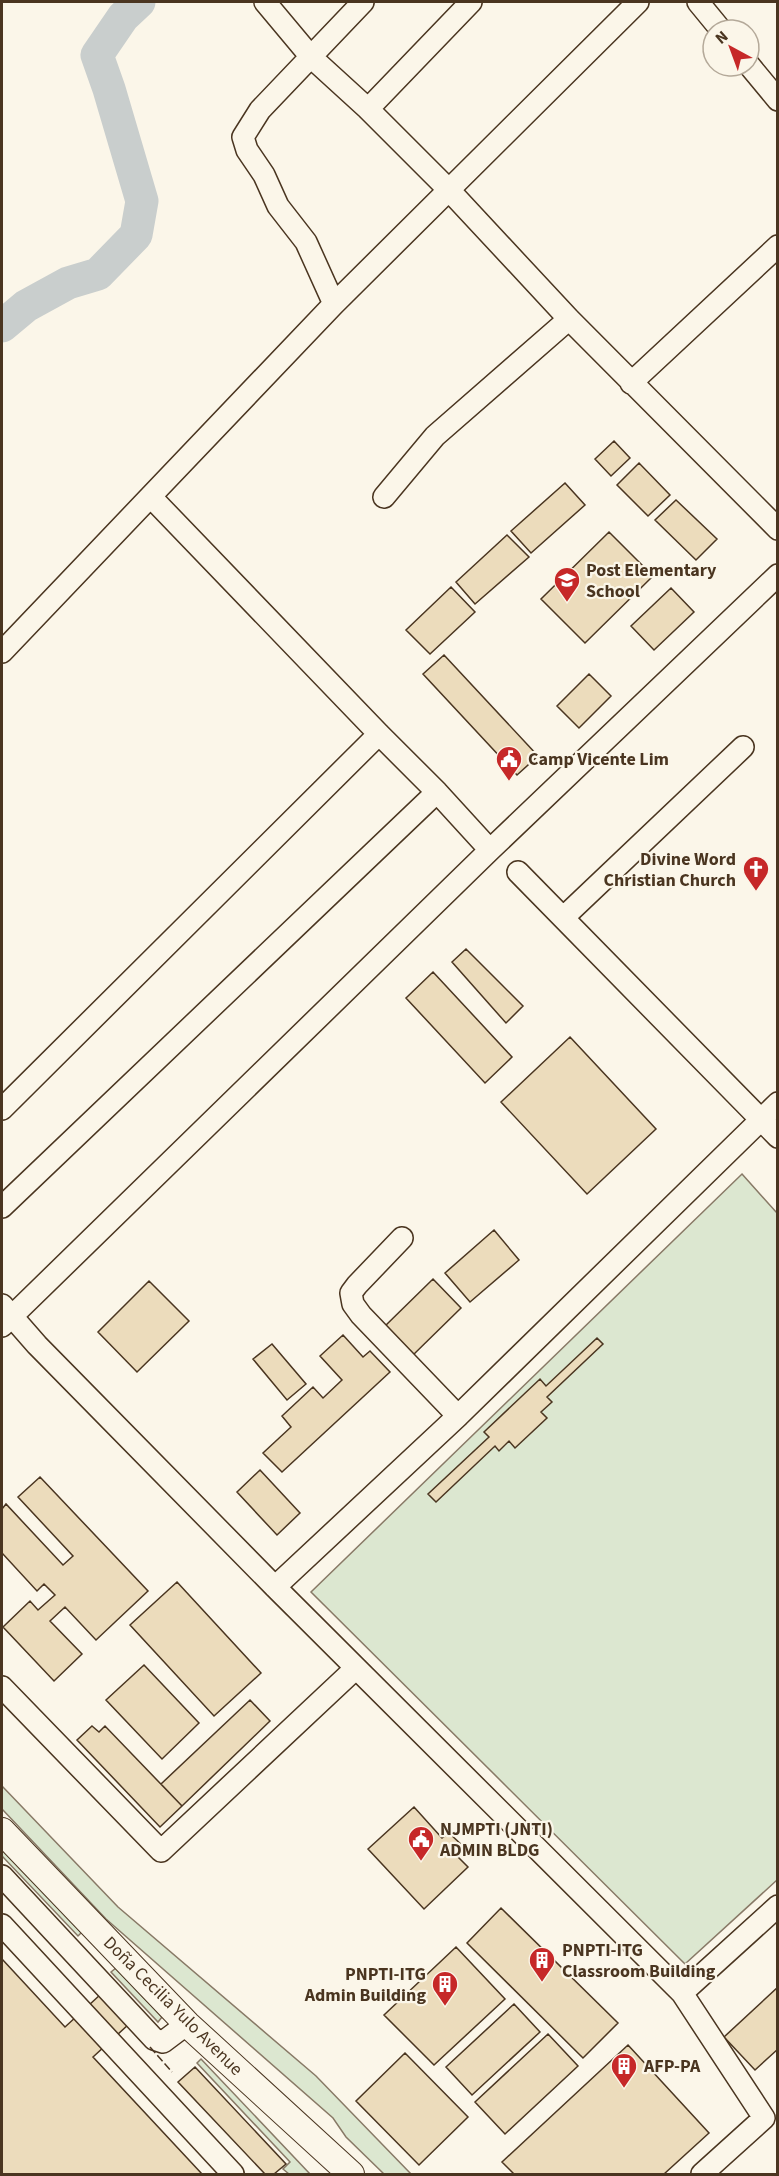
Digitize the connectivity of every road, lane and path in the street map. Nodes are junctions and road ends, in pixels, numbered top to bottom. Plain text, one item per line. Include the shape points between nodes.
1 (265, 2) edge
2 (363, 2) edge
3 (471, 2) edge
4 (638, 2) edge
5 (698, 2) edge
6 (711, 18) edge
7 (311, 57) junction
8 (760, 78) edge
9 (777, 100) edge
10 (368, 109) junction
11 (448, 189) junction
12 (777, 246) edge
13 (334, 304) junction
14 (569, 319) junction
15 (631, 383) junction
16 (384, 496) dead end
17 (151, 497) junction
18 (777, 529) edge
19 (777, 574) edge
20 (2, 652) edge
21 (379, 734) junction
22 (743, 747) dead end
23 (437, 792) junction
24 (490, 850) junction
25 (518, 872) dead end
26 (564, 917) junction
27 (777, 1103) edge
28 (2, 1108) edge
29 (760, 1119) junction
30 (777, 1137) edge
31 (2, 1207) edge
32 (402, 1238) dead end
33 (5, 1316) edge
34 (458, 1416) junction
35 (275, 1587) junction
36 (356, 1668) junction
37 (2, 1687) edge
38 (2, 1831) edge
39 (2, 1876) edge
40 (777, 1906) edge
41 (2, 1924) edge
42 (682, 1993) junction
43 (187, 2024) junction
44 (233, 2175) edge
45 (351, 2175) edge
46 (702, 2175) edge

1 - 7 street
2 - 7 street
3 - 10 street
4 - 11 street
5 - 6 street
7 - 10 street
7 - 13 street via 260,110 243,137 278,206 306,242
8 - 9 street
10 - 11 street
11 - 13 street
11 - 14 street
12 - 15 street
13 - 17 street
14 - 15 street
14 - 16 street via 435,436
15 - 18 street
17 - 20 street
17 - 21 street
19 - 24 street
21 - 23 street
21 - 28 street
22 - 26 street
23 - 24 street
23 - 31 street
24 - 33 street
25 - 26 street
26 - 29 street
27 - 29 street
29 - 30 street
29 - 34 street
32 - 34 street via 351,1293 353,1304
33 - 35 street
34 - 35 street
35 - 36 street
36 - 37 street via 161,1851
36 - 42 street
38 - 43 main road, Doña Cecilia Yulo Avenue
39 - 43 street via 154,2039 168,2040
40 - 42 street
41 - 44 street
42 - 46 street via 764,2118
43 - 45 main road, Doña Cecilia Yulo Avenue

